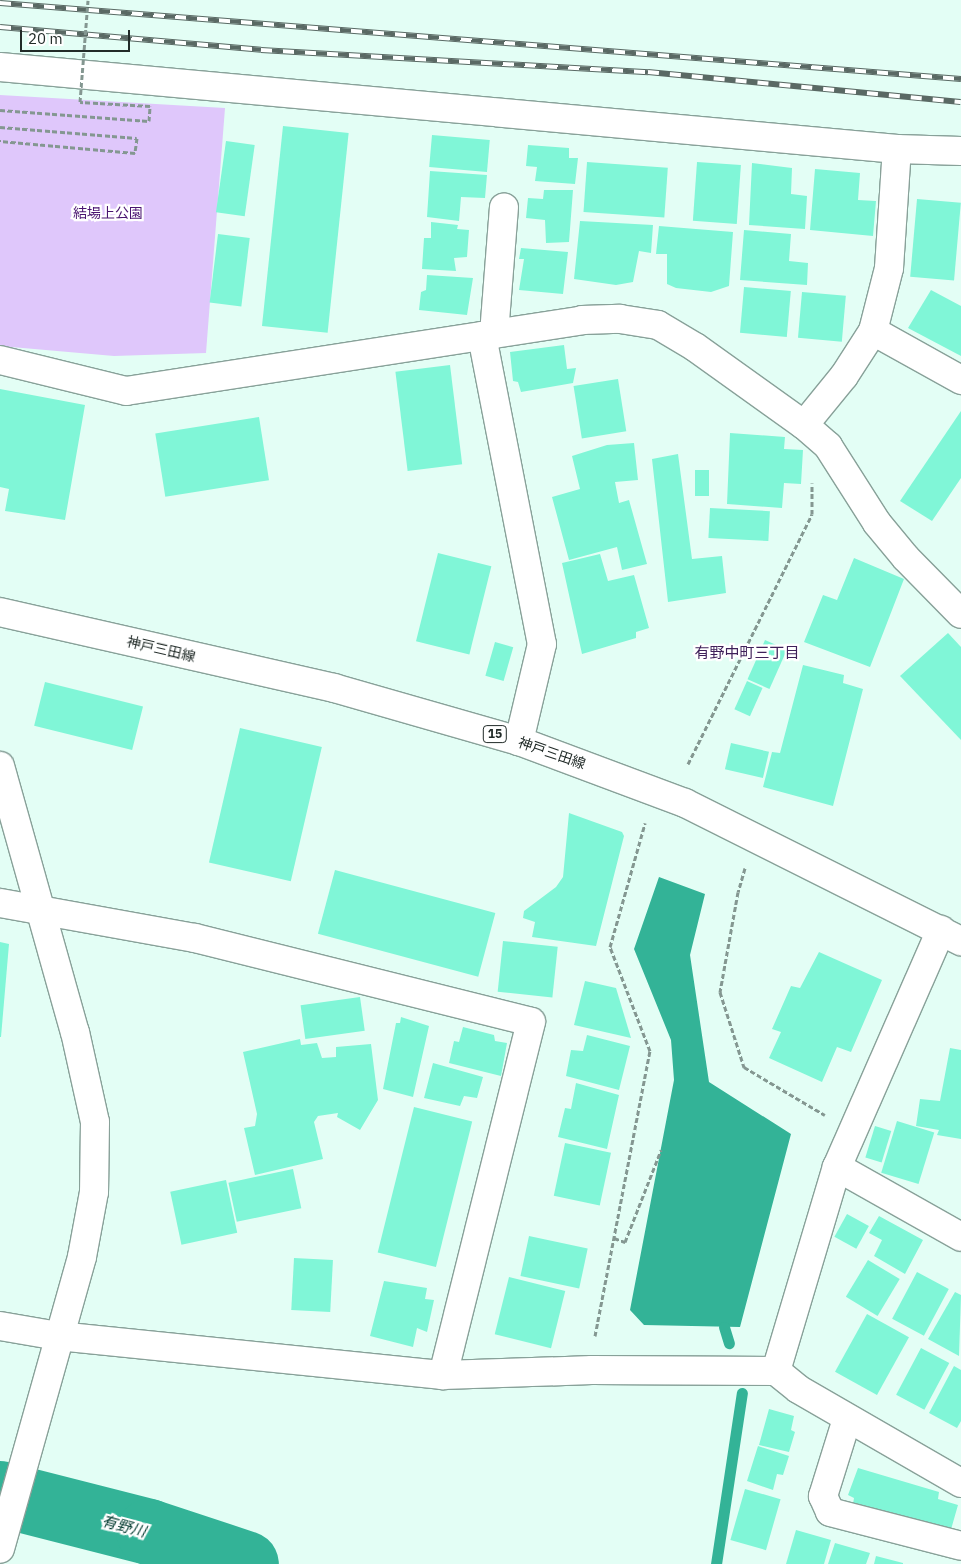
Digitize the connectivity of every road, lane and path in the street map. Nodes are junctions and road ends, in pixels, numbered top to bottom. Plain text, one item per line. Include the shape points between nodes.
1 (88, 0) edge
2 (0, 67) edge
3 (0, 110) edge
4 (0, 127) edge
5 (0, 141) edge
6 (897, 150) junction
7 (961, 151) edge
8 (504, 207) dead end
9 (873, 331) junction
10 (488, 335) junction
11 (0, 360) edge
12 (961, 380) edge
13 (804, 425) junction
14 (828, 446) junction
15 (0, 612) edge
16 (961, 614) edge
17 (519, 741) junction
18 (688, 764) dead end
19 (0, 766) edge
20 (654, 791) junction
21 (754, 836) junction
22 (0, 903) edge
23 (38, 908) junction
24 (951, 935) edge
25 (853, 1132) junction
26 (661, 1150) dead end
27 (837, 1167) junction
28 (961, 1237) edge
29 (614, 1238) junction
30 (0, 1326) edge
31 (58, 1336) junction
32 (592, 1370) junction
33 (776, 1371) junction
34 (443, 1374) junction
35 (847, 1419) junction
36 (961, 1483) edge
37 (961, 1546) edge
38 (0, 1549) edge

1 - 3 path, bridge via 80,102 150,106 150,121
2 - 6 street
4 - 5 path via 137,138 135,153
6 - 7 street
6 - 9 street via 889,268
8 - 10 street
9 - 12 street
9 - 13 street via 844,376
10 - 11 street via 126,391
10 - 13 street via 582,320 620,319 658,325 695,347
10 - 17 street via 542,644
13 - 14 street
14 - 16 street via 877,523
14 - 18 path via 812,465 812,514
15 - 17 street, 神戸三田線 / 15 via 334,688
17 - 20 street, 神戸三田線 / 15
19 - 23 street
20 - 21 street, 神戸三田線 / 15
20 - 29 path via 610,947 650,1051
21 - 24 street, 神戸三田線 / 15
21 - 25 path via 738,892 720,992 744,1067
22 - 23 street
23 - 31 street via 74,1032 95,1122 94,1192 82,1257
23 - 34 street via 195,938 531,1022
24 - 25 street
25 - 27 street
26 - 29 path via 625,1242
27 - 28 street
27 - 33 street
29 - 32 path via 594,1342
30 - 31 street
31 - 34 street
31 - 38 street via 50,1377
32 - 33 street
32 - 34 street
33 - 35 street via 798,1389
35 - 36 street
35 - 37 street via 823,1496 830,1512

